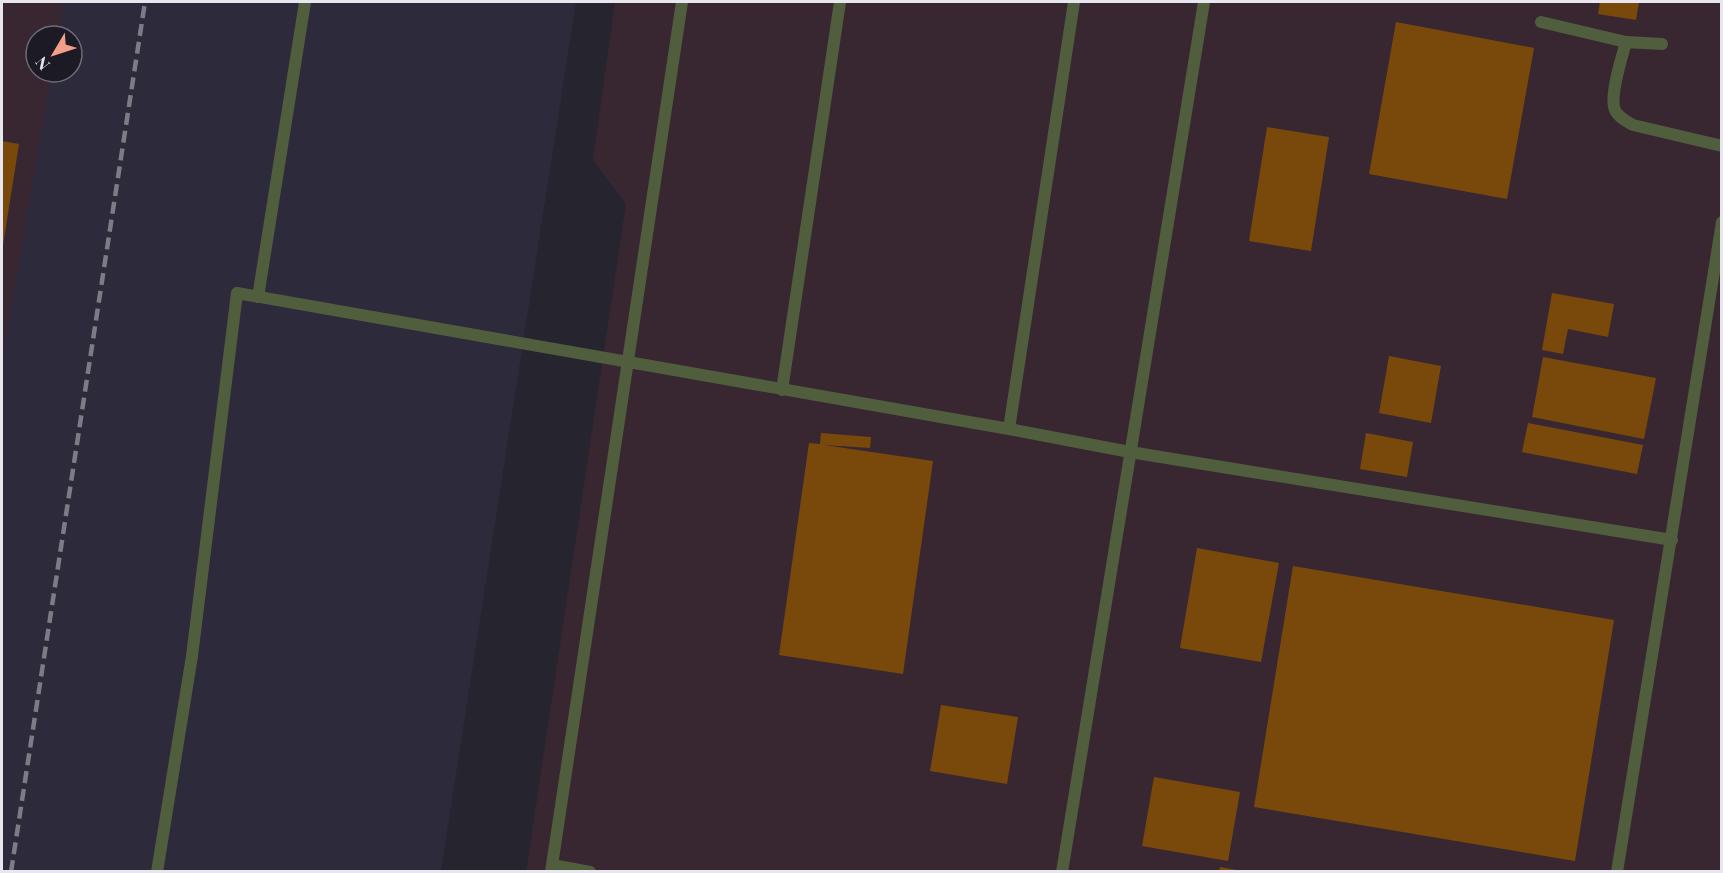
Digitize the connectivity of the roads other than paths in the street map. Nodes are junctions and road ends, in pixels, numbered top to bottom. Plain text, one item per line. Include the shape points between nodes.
1 (305, 2) edge
2 (682, 2) edge
3 (840, 2) edge
4 (1074, 2) edge
5 (1204, 2) edge
6 (1541, 22) dead end
7 (1626, 42) junction
8 (1662, 45) dead end
9 (1722, 146) edge
10 (1722, 222) edge
11 (258, 297) junction
12 (628, 363) junction
13 (782, 390) junction
14 (1009, 429) junction
15 (1130, 452) junction
16 (1672, 540) junction
17 (552, 868) edge
18 (157, 872) edge
19 (590, 872) edge
20 (1062, 872) edge
21 (1617, 872) edge

1 - 11 lane
2 - 12 lane
3 - 13 lane
4 - 14 lane
5 - 15 lane
6 - 7 lane
7 - 8 lane
7 - 9 lane via 1612,100 1622,120
10 - 16 lane
11 - 12 lane
11 - 18 lane via 237,293 192,656
12 - 13 lane
12 - 17 lane
13 - 14 lane
14 - 15 lane
15 - 16 lane
15 - 20 lane
16 - 21 lane
17 - 19 lane

